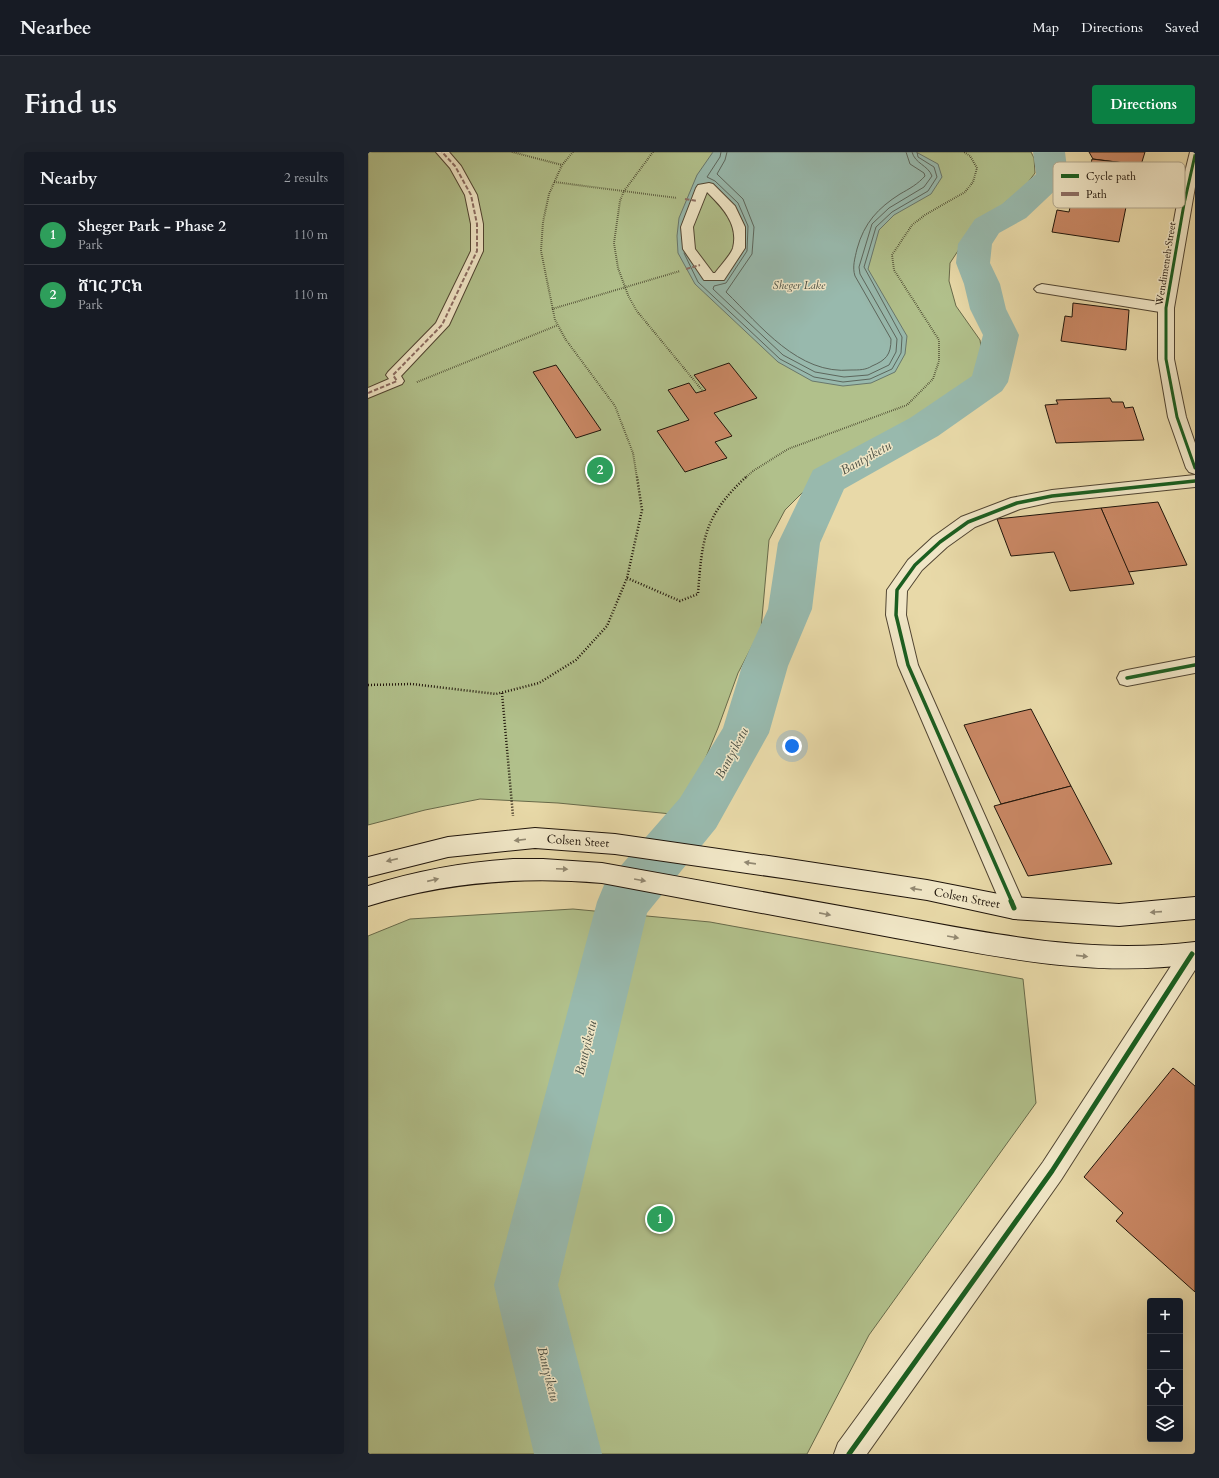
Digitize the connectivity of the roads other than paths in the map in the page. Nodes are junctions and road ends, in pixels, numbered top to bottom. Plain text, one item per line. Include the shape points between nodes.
1 (442, 152) edge
2 (1194, 165) edge
3 (719, 277) joint
4 (1042, 289) dead end
5 (1166, 308) junction
6 (368, 393) edge
7 (1195, 468) edge
8 (1195, 481) edge
9 (1195, 665) edge
10 (1127, 678) dead end
11 (368, 867) edge
12 (789, 869) joint
13 (368, 896) edge
14 (1014, 908) junction
15 (1195, 908) edge
16 (1194, 954) edge
17 (849, 1454) edge

1 - 6 street via 455,166 471,194 477,224 477,251 442,325 393,375 397,381
2 - 5 street, Wendimeneh Street
3 - 3 street via 739,248 739,227 731,209 709,187 702,188 687,227 689,248 709,277
4 - 5 street
5 - 7 street, Wendimeneh Street via 1166,359 1169,383 1177,417
8 - 14 street via 1052,496 1017,503 968,522 940,542 915,565 897,590 896,615 908,665
9 - 10 street
12 -> 11 street, Colsen Steet via 615,844 535,838 448,847
14 -> 12 street, Colsen Street via 927,890
13 -> 16 street via 452,875 554,869 602,873 1027,951 1099,958
15 -> 14 street, Colsen Street via 1119,915
16 - 17 street via 1052,1172

